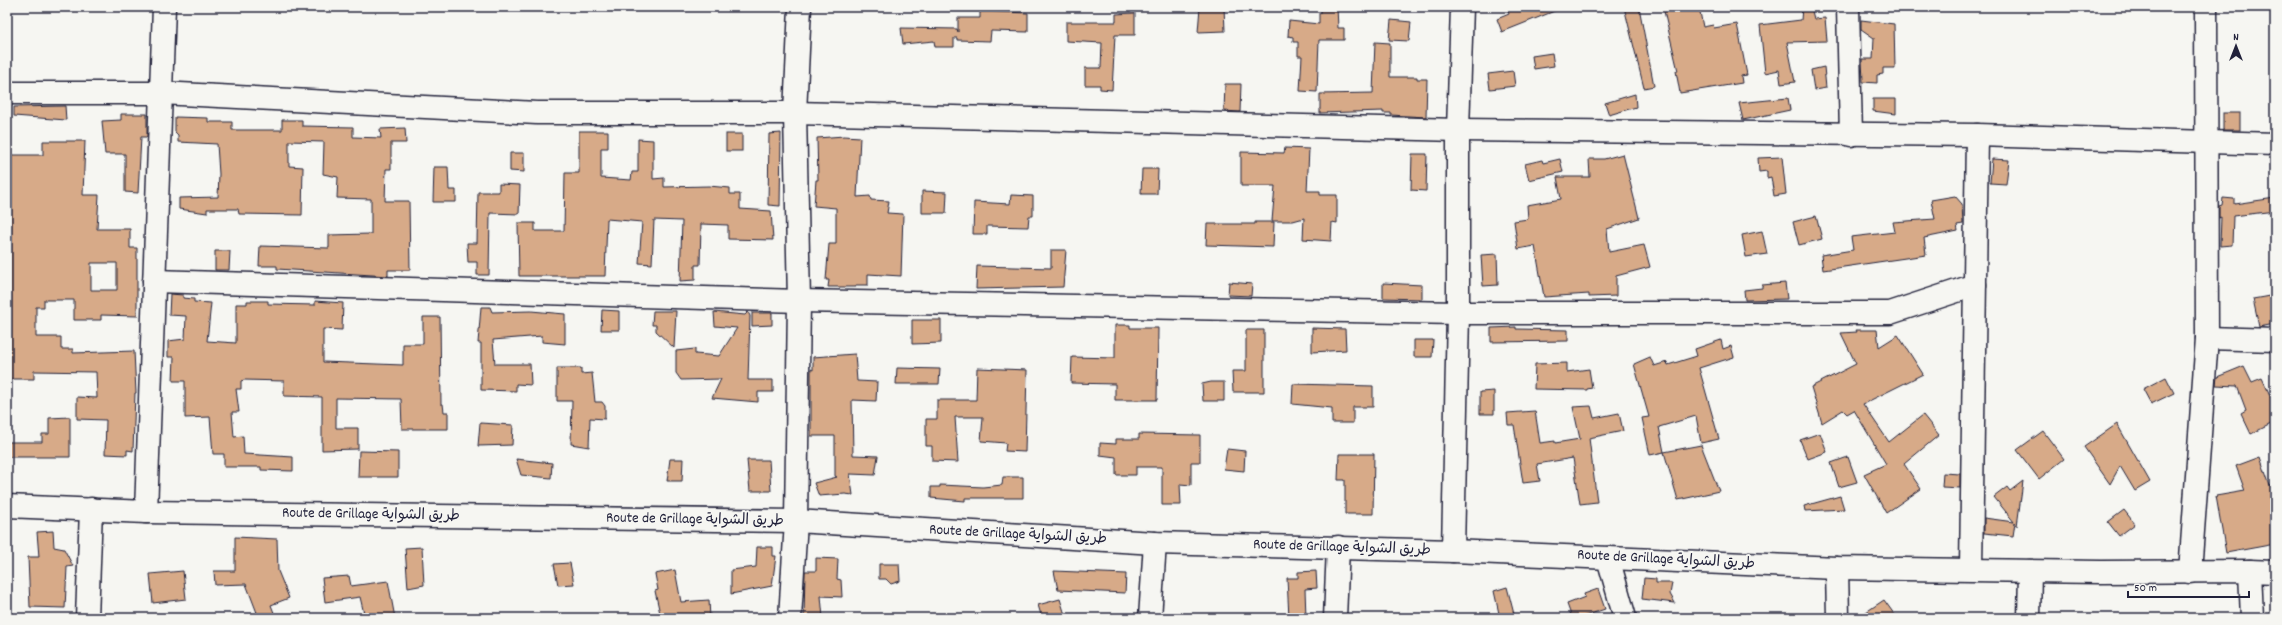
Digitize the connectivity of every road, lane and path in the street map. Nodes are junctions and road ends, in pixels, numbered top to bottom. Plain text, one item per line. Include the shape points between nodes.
1 (164, 7) edge
2 (800, 7) edge
3 (1462, 7) edge
4 (1848, 7) edge
5 (2206, 7) edge
6 (7, 93) edge
7 (161, 93) junction
8 (795, 112) junction
9 (1458, 130) junction
10 (1851, 135) junction
11 (1977, 135) junction
12 (2207, 142) junction
13 (2275, 144) edge
14 (154, 280) junction
15 (1975, 285) junction
16 (799, 301) junction
17 (1458, 313) junction
18 (2207, 338) junction
19 (2275, 340) edge
20 (7, 506) edge
21 (91, 509) junction
22 (146, 512) junction
23 (796, 521) junction
24 (1154, 543) junction
25 (1338, 547) junction
26 (1453, 551) junction
27 (1608, 558) junction
28 (1837, 568) junction
29 (1971, 569) junction
30 (2030, 571) junction
31 (2250, 571) junction
32 (2190, 572) junction
33 (2275, 572) edge
34 (87, 618) edge
35 (790, 618) edge
36 (1150, 618) edge
37 (1335, 618) edge
38 (1625, 618) edge
39 (1838, 618) edge
40 (2028, 618) edge
41 (2252, 618) edge

1 - 7 street
2 - 8 street
3 - 9 street
4 - 10 street
5 - 12 street
6 - 7 street
7 - 8 street via 537,113
7 - 14 street
8 - 9 street
8 - 16 street
9 - 10 street
9 - 17 street
10 - 11 street
11 - 12 street
11 - 15 street
12 - 13 street
12 - 18 street
14 - 16 street
14 - 22 street
15 - 17 street via 1890,313
15 - 29 street
16 - 17 street
16 - 23 street
17 - 26 street
18 - 19 street
18 - 32 street
20 - 21 street, Route de Grillage طريق الشواية
21 - 22 street, Route de Grillage طريق الشواية
21 - 34 street
22 - 23 street, Route de Grillage طريق الشواية
23 - 24 street, Route de Grillage طريق الشواية
23 - 35 street
24 - 25 street, Route de Grillage طريق الشواية
24 - 36 street
25 - 26 street, Route de Grillage طريق الشواية
25 - 37 street
26 - 27 street, Route de Grillage طريق الشواية
27 - 28 street, Route de Grillage طريق الشواية
27 - 38 street
28 - 29 street, Route de Grillage طريق الشواية
28 - 39 street
29 - 30 street, Route de Grillage طريق الشواية
30 - 32 street, Route de Grillage طريق الشواية
30 - 40 street
31 - 32 street, Route de Grillage طريق الشواية
31 - 33 street, Route de Grillage طريق الشواية
31 - 41 street

